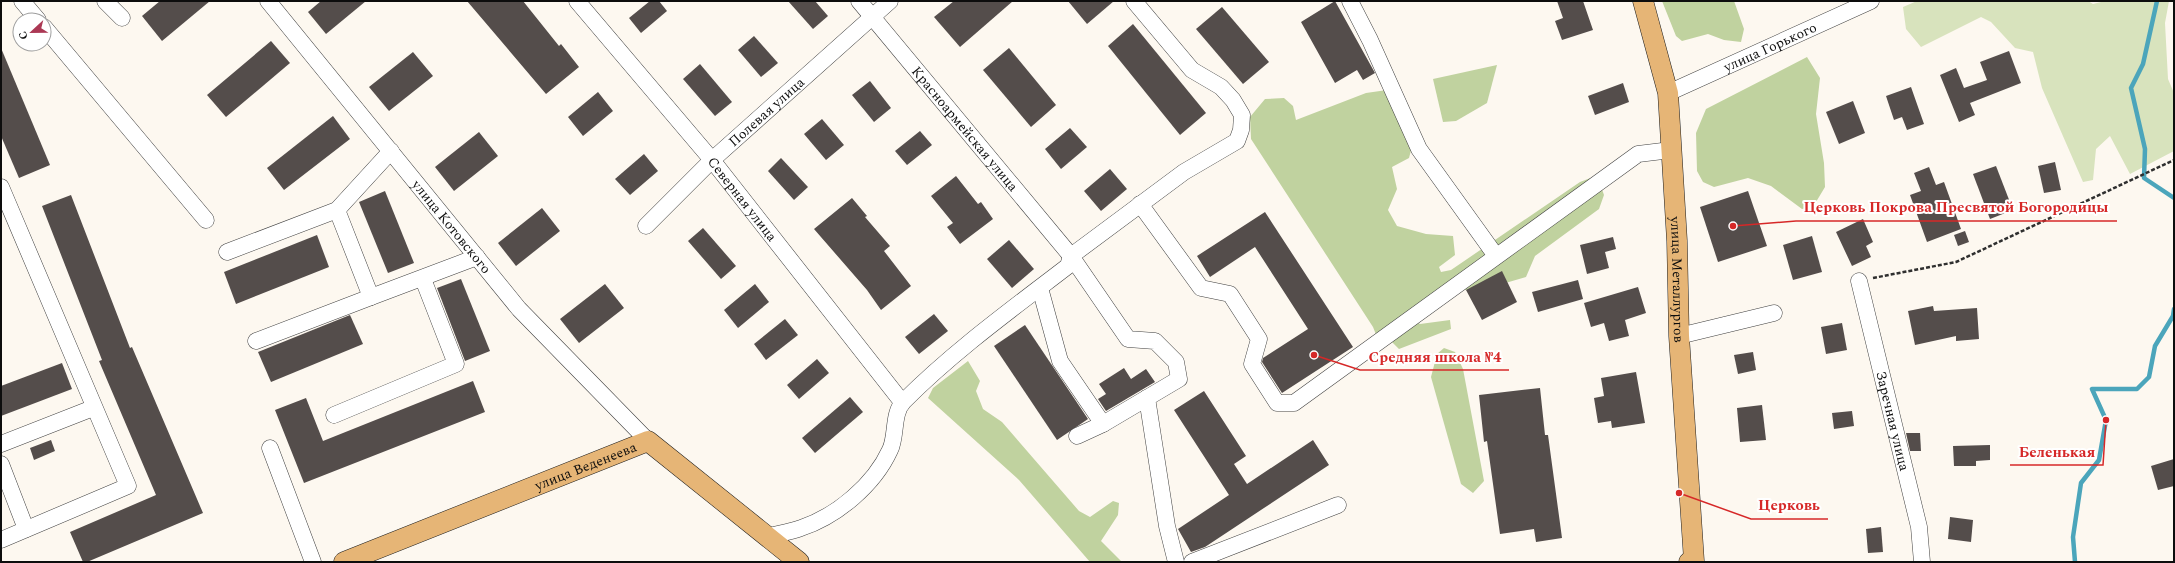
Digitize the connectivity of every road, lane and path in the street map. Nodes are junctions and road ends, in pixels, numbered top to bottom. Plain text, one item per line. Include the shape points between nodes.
1 (22, 1) edge
2 (105, 1) edge
3 (268, 1) edge
4 (577, 1) edge
5 (859, 1) edge
6 (890, 1) edge
7 (1134, 1) edge
8 (1350, 1) edge
9 (1643, 1) edge
10 (1871, 1) edge
11 (1852, 4) edge
12 (31, 12) edge
13 (872, 16) junction
14 (122, 18) dead end
15 (52, 37) edge
16 (1668, 93) junction
17 (1671, 150) junction
18 (391, 151) junction
19 (712, 160) junction
20 (2174, 160) edge
21 (1, 187) edge
22 (1140, 204) junction
23 (337, 210) junction
24 (206, 220) dead end
25 (646, 226) dead end
26 (227, 252) dead end
27 (1072, 256) junction
28 (1496, 256) junction
29 (477, 257) junction
30 (423, 279) junction
31 (1859, 281) joint
32 (1040, 288) junction
33 (371, 297) junction
34 (1774, 313) dead end
35 (1679, 336) junction
36 (256, 341) dead end
37 (1147, 398) junction
38 (902, 402) junction
39 (93, 408) junction
40 (334, 415) dead end
41 (1103, 424) junction
42 (1077, 436) dead end
43 (648, 441) junction
44 (1, 444) edge
45 (270, 448) dead end
46 (1, 464) edge
47 (1338, 505) dead end
48 (26, 529) junction
49 (766, 537) junction
50 (1, 540) edge
51 (313, 562) edge
52 (344, 562) edge
53 (799, 562) edge
54 (1176, 562) edge
55 (1192, 562) edge
56 (1692, 562) edge
57 (1922, 562) edge

1 - 12 street
2 - 14 street
3 - 18 street, улица Котовского
4 - 19 street, Северная улица
5 - 13 street, Красноармейская улица
6 - 13 street, Полевая улица
7 - 22 street via 1192,70 1221,87 1242,115 1237,141 1192,166
8 - 28 street via 1419,149
9 - 16 main road, улица Металлургов
10 - 11 street, улица Горького
11 - 16 street, улица Горького
13 - 19 street, Полевая улица
13 - 27 street, Красноармейская улица
15 - 24 street
16 - 17 main road, улица Металлургов
17 - 28 street via 1638,154
17 - 35 main road, улица Металлургов via 1677,241
18 - 23 street
18 - 29 street, улица Котовского
19 - 25 street, Полевая улица
19 - 38 street, Северная улица
20 - 31 path via 1956,262
21 - 39 street
22 - 27 street
22 - 28 street via 1201,288 1230,294 1259,339 1252,364 1277,403 1294,403
23 - 26 street
23 - 33 street
27 - 32 street via 1068,266
27 - 37 street, Красноармейская улица via 1128,339 1155,341 1176,362 1180,379
29 - 30 street
29 - 43 street, улица Котовского via 519,310
30 - 33 street
30 - 40 street via 456,364
31 - 57 street, Заречная улица via 1919,527
32 - 38 street via 961,350
32 - 41 street via 1060,361
33 - 36 street
34 - 35 street
35 - 56 main road, улица Металлургов
37 - 41 street
37 - 54 street via 1167,526
38 - 49 street via 896,418 891,449 875,475 853,498 828,516 801,528
39 - 44 street
39 - 48 street via 128,486
41 - 42 street
43 - 49 main road, улица Веденеева
43 - 52 main road, улица Веденеева
45 - 51 street
46 - 48 street
47 - 55 street
48 - 50 street
49 - 53 main road, улица Веденеева

